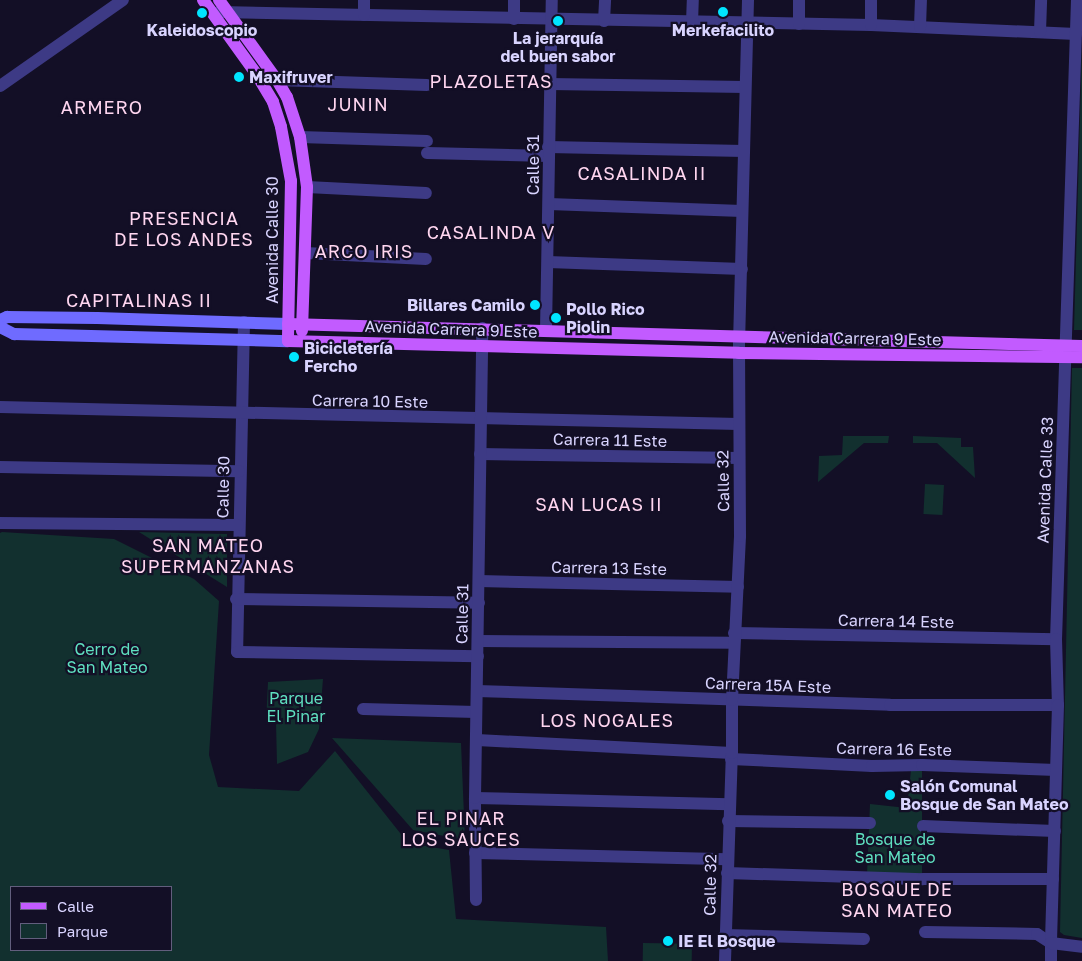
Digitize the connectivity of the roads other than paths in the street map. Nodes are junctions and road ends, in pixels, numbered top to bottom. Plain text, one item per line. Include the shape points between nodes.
1 (123, 0) edge
2 (203, 0) edge
3 (219, 0) edge
4 (364, 0) edge
5 (514, 0) edge
6 (552, 0) edge
7 (605, 0) edge
8 (693, 0) edge
9 (748, 0) edge
10 (799, 0) edge
11 (871, 0) edge
12 (921, 0) edge
13 (1041, 0) edge
14 (1077, 0) edge
15 (227, 11) junction
16 (212, 12) junction
17 (364, 15) junction
18 (514, 19) junction
19 (551, 19) junction
20 (604, 21) junction
21 (692, 23) junction
22 (747, 24) junction
23 (799, 24) junction
24 (871, 25) junction
25 (920, 27) junction
26 (1040, 32) junction
27 (1076, 34) junction
28 (277, 80) junction
29 (550, 84) junction
30 (427, 85) dead end
31 (0, 86) edge
32 (744, 87) junction
33 (300, 137) junction
34 (744, 151) junction
35 (549, 152) junction
36 (307, 187) junction
37 (426, 193) dead end
38 (549, 204) junction
39 (742, 211) junction
40 (305, 253) junction
41 (426, 259) dead end
42 (548, 262) junction
43 (742, 269) junction
44 (0, 320) edge
45 (244, 322) junction
46 (302, 323) junction
47 (288, 324) junction
48 (0, 327) edge
49 (482, 328) junction
50 (546, 330) junction
51 (740, 336) junction
52 (244, 338) junction
53 (288, 341) junction
54 (302, 341) junction
55 (1082, 346) edge
56 (481, 347) junction
57 (1066, 351) junction
58 (739, 353) junction
59 (1082, 357) edge
60 (0, 407) edge
61 (242, 414) junction
62 (481, 419) junction
63 (739, 424) junction
64 (480, 454) junction
65 (739, 458) junction
66 (0, 467) edge
67 (239, 470) junction
68 (0, 523) edge
69 (238, 524) junction
70 (479, 581) junction
71 (738, 587) junction
72 (236, 599) junction
73 (479, 603) junction
74 (734, 638) junction
75 (1056, 639) junction
76 (479, 641) junction
77 (478, 656) junction
78 (477, 691) junction
79 (732, 700) junction
80 (1058, 705) junction
81 (363, 709) dead end
82 (476, 712) junction
83 (477, 740) junction
84 (732, 756) junction
85 (1056, 770) junction
86 (475, 798) junction
87 (729, 804) junction
88 (728, 821) junction
89 (870, 823) dead end
90 (923, 826) dead end
91 (1055, 831) junction
92 (475, 852) junction
93 (727, 859) junction
94 (727, 873) junction
95 (1053, 879) junction
96 (476, 900) dead end
97 (924, 932) dead end
98 (725, 935) junction
99 (864, 939) dead end
100 (1051, 942) junction
101 (1082, 947) edge
102 (725, 961) edge
103 (1051, 961) edge

1 - 31 street
2 - 16 main road, Avenida Calle 30
3 - 15 main road, Avenida Calle 30
4 - 17 street
5 - 18 street
6 - 19 street, Calle 31
7 - 20 street
8 - 21 street
9 - 22 street, Calle 32
10 - 23 street
11 - 24 street
12 - 25 street
13 - 26 street
14 - 27 street, Avenida Calle 33
15 - 16 street
15 - 17 street
15 - 28 main road, Avenida Calle 30
16 - 47 main road, Avenida Calle 30 via 262,82 274,102 281,127 291,181
17 - 18 street
18 - 19 street
19 - 20 street
19 - 29 street, Calle 31
20 - 21 street
21 - 22 street
22 - 23 street
22 - 32 street, Calle 32
23 - 24 street
24 - 25 street
25 - 26 street
26 - 27 street
27 - 57 street, Avenida Calle 33
28 - 30 street
28 - 33 main road, Avenida Calle 30 via 287,97
29 - 32 street
29 - 35 street, Calle 31
32 - 34 street, Calle 32
33 - 35 street
33 - 36 main road, Avenida Calle 30
34 - 35 street
34 - 39 street, Calle 32
35 - 38 street, Calle 31
36 - 37 street
36 - 40 main road, Avenida Calle 30
38 - 39 street
38 - 42 street, Calle 31
39 - 43 street, Calle 32
40 - 41 street
40 - 46 main road, Avenida Calle 30
42 - 43 street
42 - 50 street, Calle 31
43 - 51 street, Calle 32
44 - 45 main road, Avenida Carrera 9 Este via 7,317
45 - 47 main road, Avenida Carrera 9 Este
45 - 52 street, Calle 30
46 - 47 main road, Avenida Carrera 9 Este
46 - 49 main road, Avenida Carrera 9 Este
46 - 54 main road, Avenida Calle 30
47 - 53 main road, Avenida Calle 30
48 - 52 main road, Avenida Carrera 9 Este via 14,334
49 - 50 main road, Avenida Carrera 9 Este
49 - 56 street, Calle 31
50 - 51 main road, Avenida Carrera 9 Este
51 - 57 main road, Avenida Carrera 9 Este
51 - 58 street, Calle 32
52 - 53 main road, Avenida Carrera 9 Este
52 - 61 street, Calle 30
53 - 54 main road, Avenida Carrera 9 Este
54 - 56 main road, Avenida Carrera 9 Este
55 - 57 main road, Avenida Carrera 9 Este
56 - 58 main road, Avenida Carrera 9 Este
56 - 62 street, Calle 31
57 - 58 main road, Avenida Carrera 9 Este
57 - 59 main road, Avenida Carrera 9 Este
57 - 75 street, Avenida Calle 33
58 - 63 street, Calle 32
60 - 61 street, Carrera 10 Este
61 - 62 street, Carrera 10 Este
61 - 67 street, Calle 30
62 - 63 street, Carrera 10 Este
62 - 64 street, Calle 31
63 - 65 street, Calle 32
64 - 65 street, Carrera 11 Este
64 - 70 street, Calle 31
65 - 71 street, Calle 32
66 - 67 street
67 - 69 street, Calle 30
68 - 69 street
69 - 72 street, Calle 30
70 - 71 street, Carrera 13 Este
70 - 73 street, Calle 31
71 - 74 street, Calle 32
72 - 73 street
72 - 77 street, Calle 30 via 236,652
73 - 76 street, Calle 31
74 - 75 street, Carrera 14 Este
74 - 76 street, Carrera 14 Este
74 - 79 street, Calle 32
75 - 80 street, Avenida Calle 33
76 - 77 street, Calle 31
77 - 78 street, Calle 31
78 - 79 street, Carrera 15A Este
78 - 82 street, Calle 31
79 - 80 street, Carrera 15A Este via 890,705
79 - 84 street, Calle 32
80 - 85 street, Avenida Calle 33
81 - 82 street
82 - 83 street, Calle 31
83 - 84 street, Carrera 16 Este
83 - 86 street, Calle 31
84 - 85 street, Carrera 16 Este via 872,766
84 - 87 street, Calle 32
85 - 91 street, Avenida Calle 33
86 - 87 street
86 - 92 street, Calle 31
87 - 88 street, Calle 32
88 - 89 street
88 - 93 street, Calle 32
90 - 91 street
91 - 95 street, Avenida Calle 33
92 - 93 street
92 - 96 street, Calle 31
93 - 94 street, Calle 32
94 - 95 street
94 - 98 street, Calle 32
95 - 100 street, Avenida Calle 33
97 - 100 street via 1030,933
98 - 99 street
98 - 102 street, Calle 32
100 - 101 street
100 - 103 street, Avenida Calle 33

